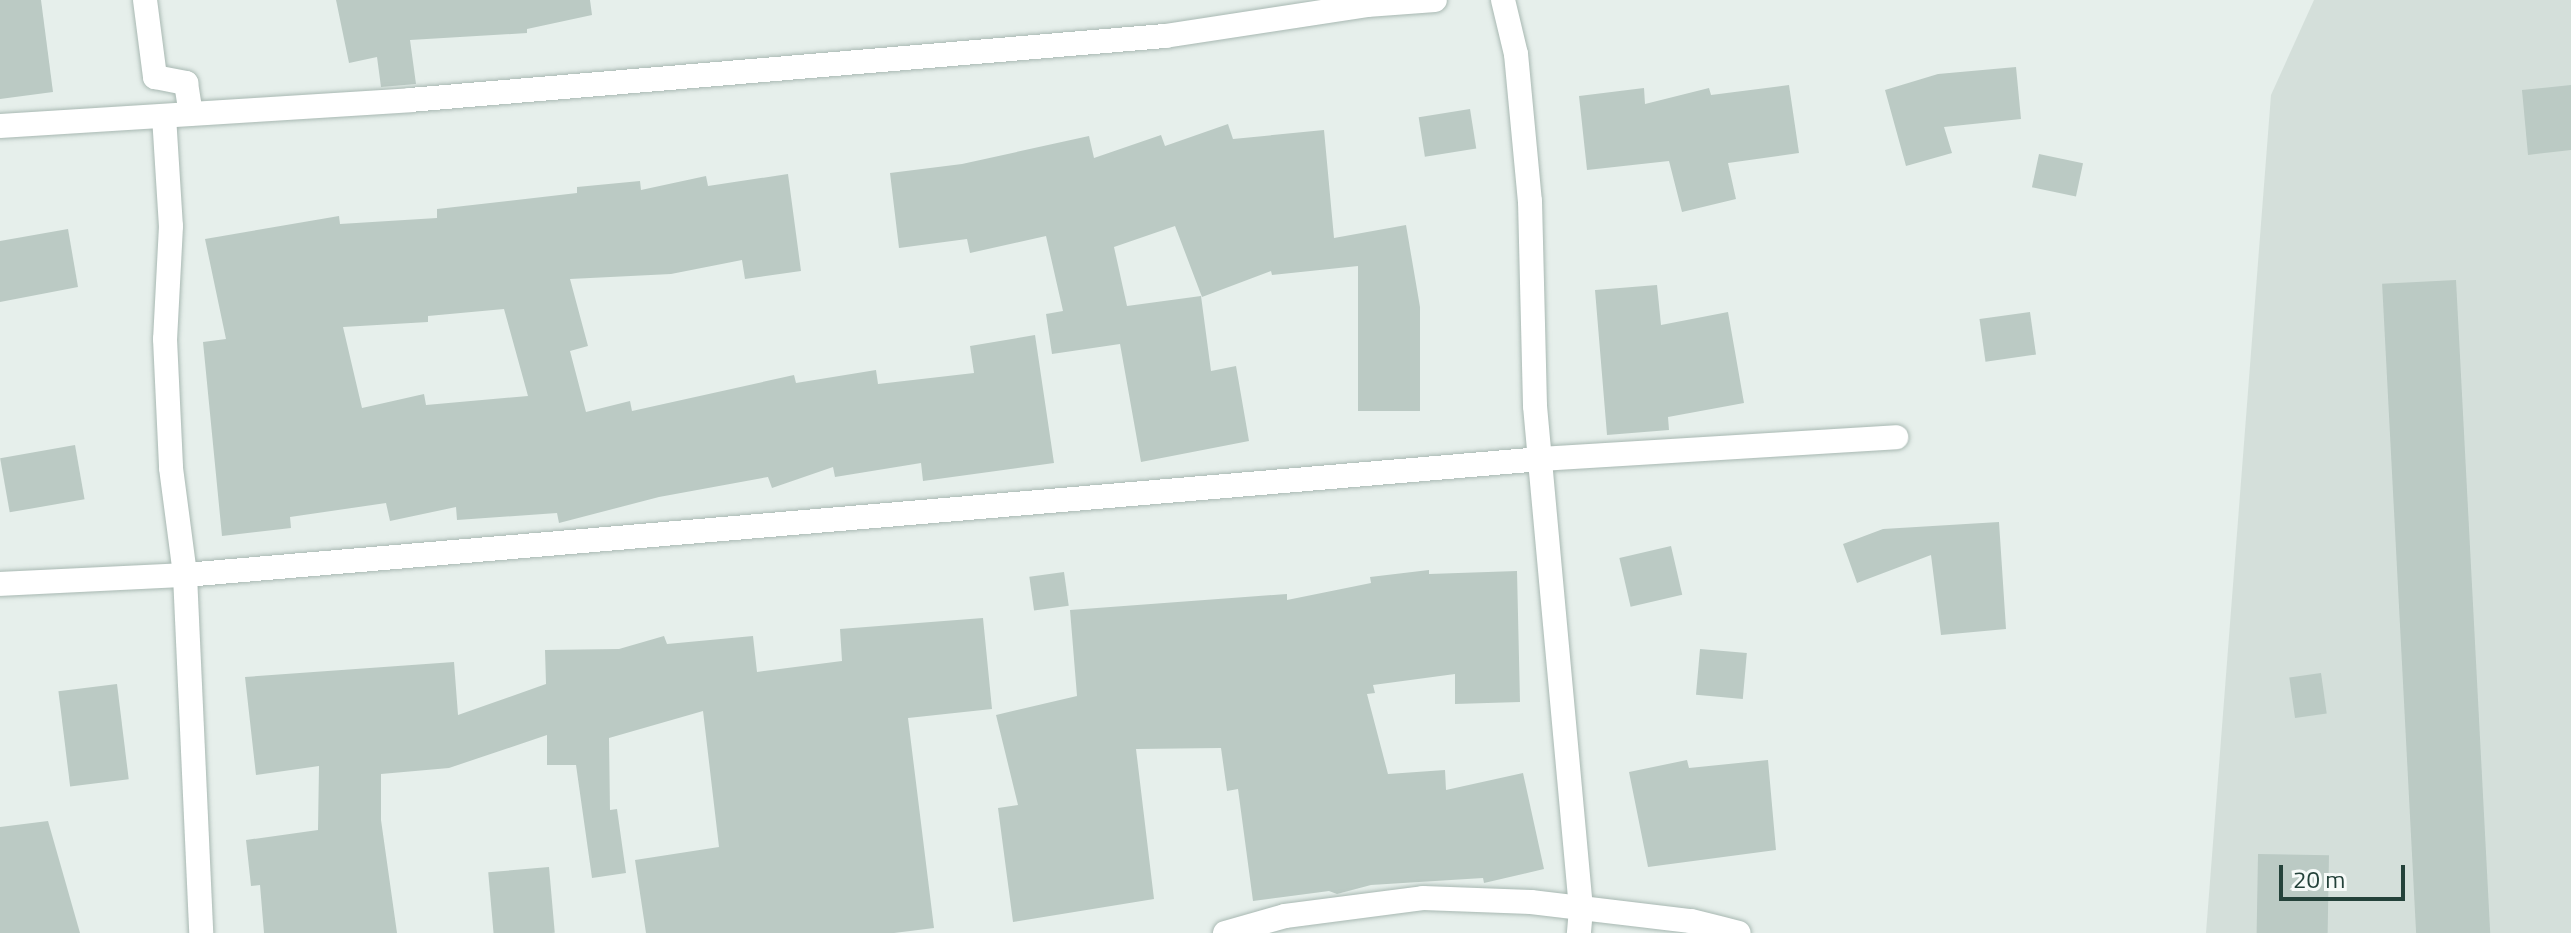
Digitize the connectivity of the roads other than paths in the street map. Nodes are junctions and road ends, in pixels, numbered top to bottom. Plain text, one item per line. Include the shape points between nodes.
1 (145, 0) edge
2 (1435, 0) edge
3 (1503, 0) edge
4 (191, 114) junction
5 (164, 116) junction
6 (0, 126) edge
7 (1896, 437) dead end
8 (1540, 459) junction
9 (185, 575) junction
10 (0, 584) edge
11 (1580, 921) edge
12 (201, 933) edge
13 (1225, 933) edge
14 (1739, 933) edge

1 - 4 street via 155,77 186,83
2 - 4 street via 1367,5 1165,36
3 - 8 street via 1516,54 1530,201
4 - 5 street
5 - 6 street
5 - 9 street via 171,226 166,368 171,468
7 - 8 street
8 - 9 street
8 - 11 street
9 - 10 street
9 - 12 street
11 - 13 street via 1423,898 1285,916
11 - 14 street via 1691,921

